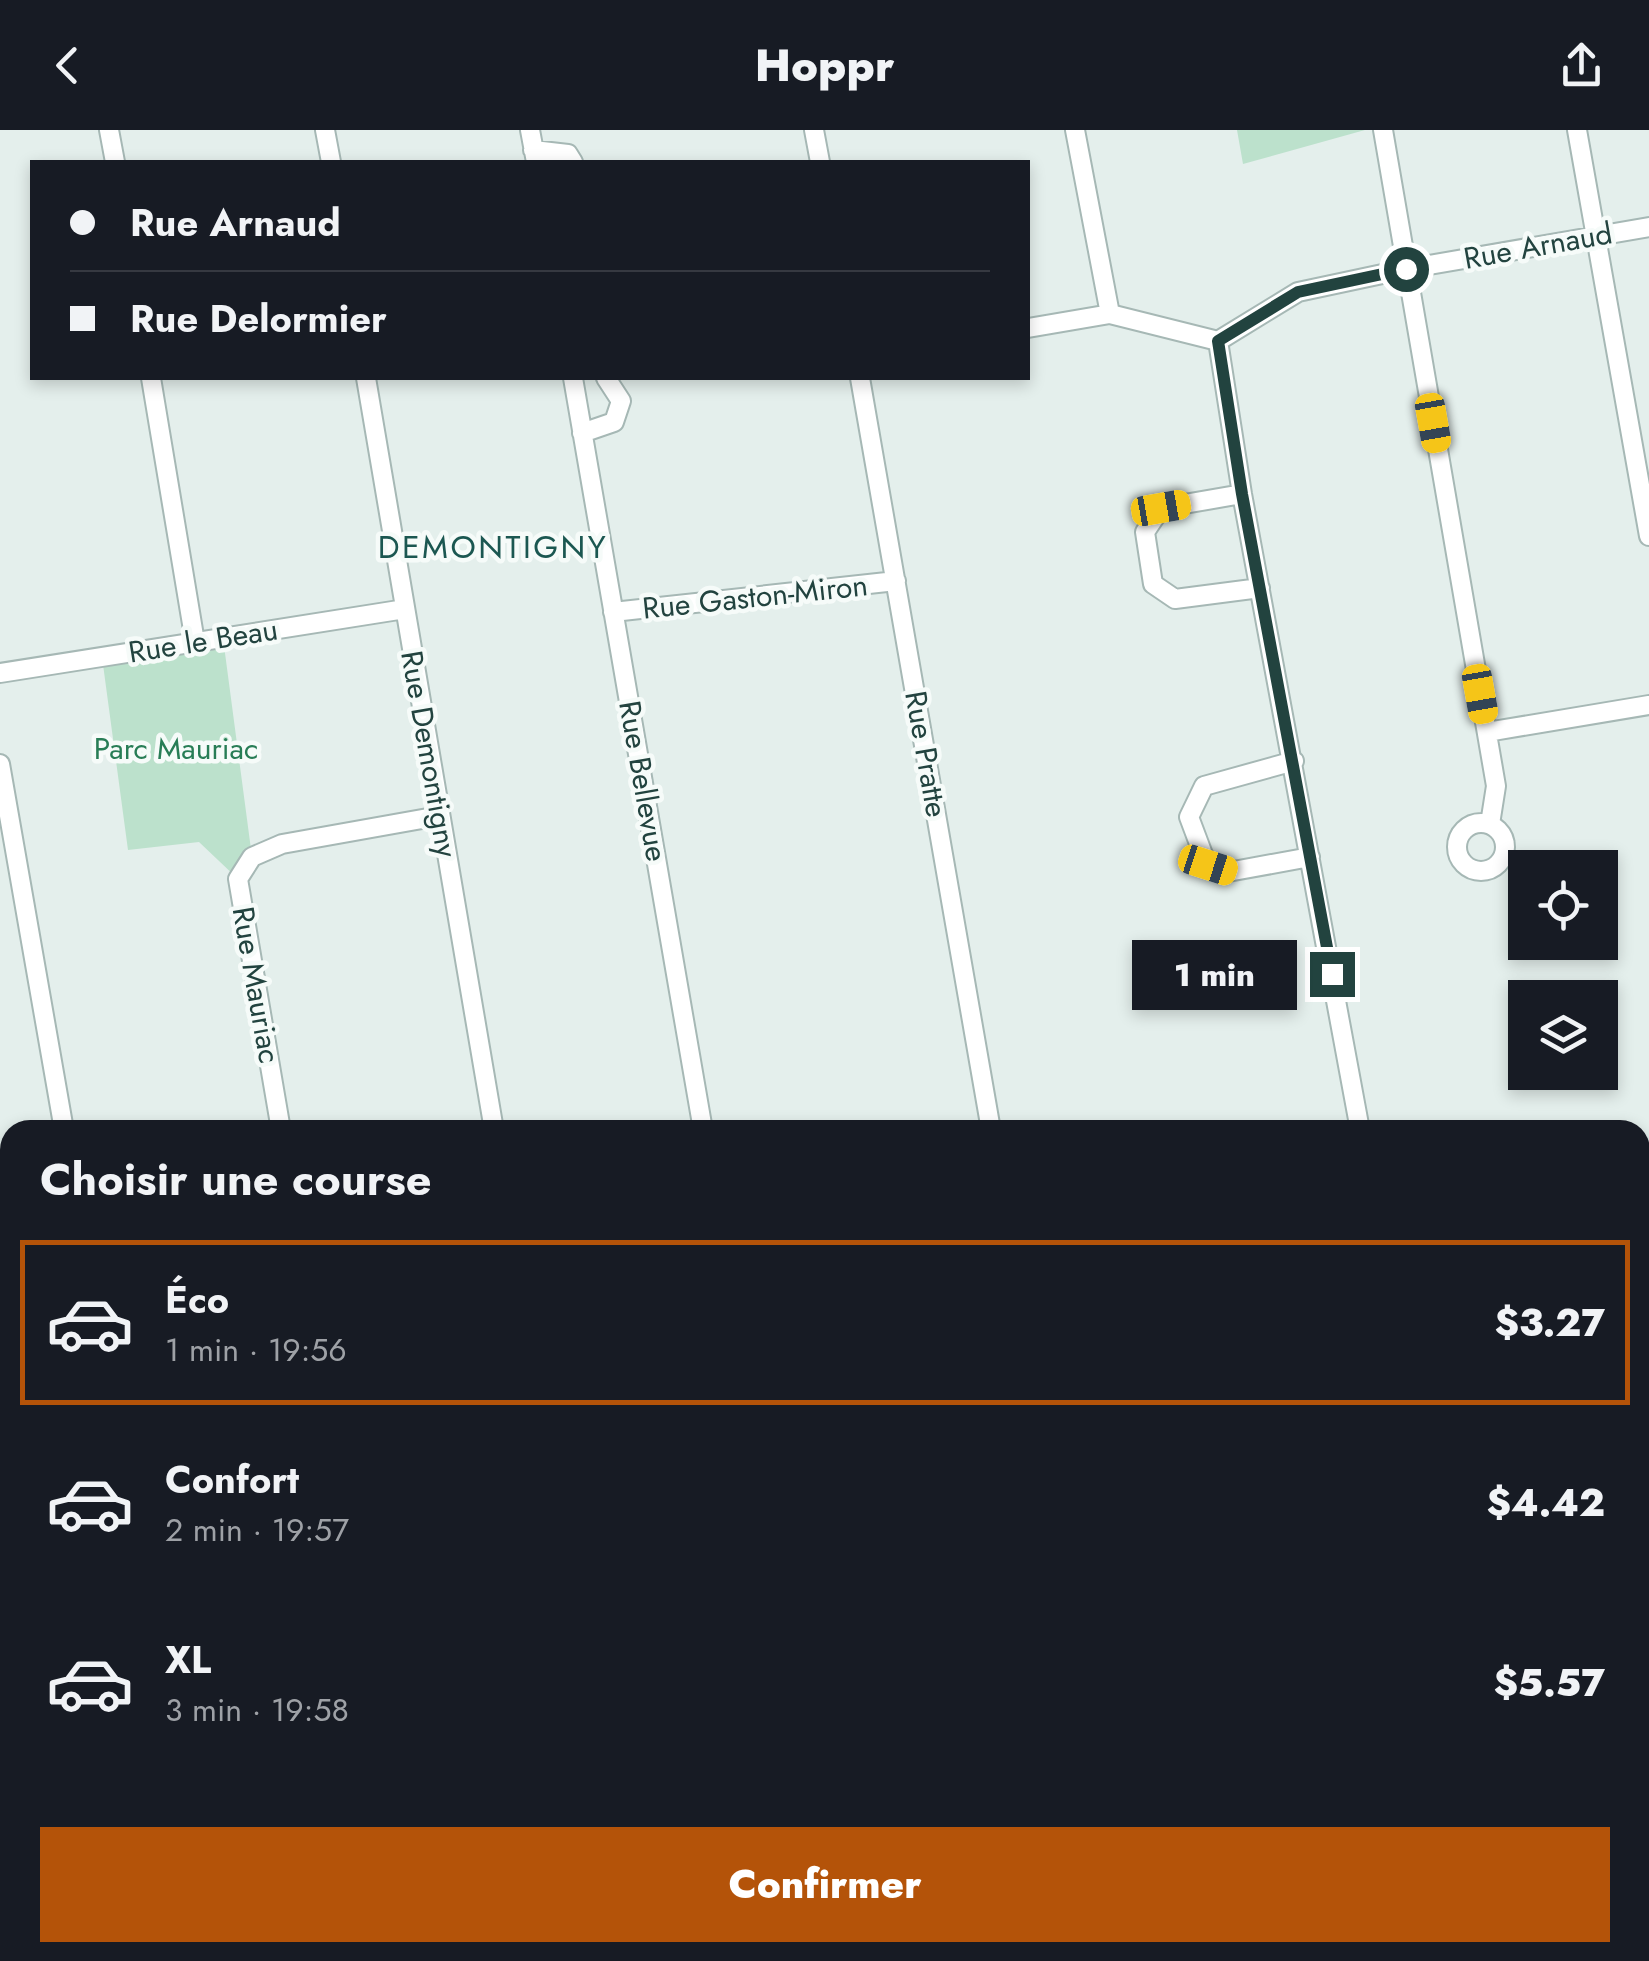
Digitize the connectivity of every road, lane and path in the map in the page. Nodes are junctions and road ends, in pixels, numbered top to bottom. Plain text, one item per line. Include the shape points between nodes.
1 (109, 130) edge
2 (325, 130) edge
3 (530, 130) edge
4 (814, 130) edge
5 (1076, 130) edge
6 (1383, 130) edge
7 (1577, 130) edge
8 (535, 156) edge
9 (115, 160) edge
10 (330, 160) edge
11 (572, 160) edge
12 (820, 160) edge
13 (1649, 227) edge
14 (1595, 237) junction
15 (1406, 269) junction
16 (1110, 314) junction
17 (1030, 328) edge
18 (1218, 341) junction
19 (151, 380) edge
20 (366, 380) edge
21 (573, 380) edge
22 (607, 380) edge
23 (860, 380) edge
24 (582, 433) junction
25 (1242, 494) junction
26 (1649, 536) edge
27 (896, 581) junction
28 (1260, 588) junction
29 (405, 610) junction
30 (614, 612) junction
31 (195, 642) junction
32 (0, 673) edge
33 (1649, 706) edge
34 (1487, 732) junction
35 (1294, 761) junction
36 (0, 764) edge
37 (440, 816) junction
38 (1490, 824) dead end
39 (1310, 857) junction
40 (20, 877) junction
41 (0, 880) edge
42 (62, 1120) edge
43 (279, 1120) edge
44 (492, 1120) edge
45 (701, 1120) edge
46 (989, 1120) edge
47 (1358, 1120) edge

1 - 9 street
2 - 10 street
3 - 8 street
4 - 12 street
5 - 16 street
6 - 15 street
7 - 14 street
8 - 11 street via 568,154
13 - 14 street, Rue Arnaud
14 - 15 street, Rue Arnaud
14 - 26 street
15 - 18 street, Rue Arnaud via 1298,292
15 - 34 street
16 - 17 street
16 - 18 street
18 - 25 street
19 - 31 street
20 - 29 street, Rue Demontigny
21 - 24 street, Rue Bellevue
22 - 24 street via 621,401 614,422
23 - 27 street, Rue Pratte
24 - 30 street, Rue Bellevue
25 - 28 street
25 - 28 street via 1161,508 1145,532 1153,584 1174,599
27 - 30 street, Rue Gaston-Miron
27 - 46 street, Rue Pratte
28 - 35 street
29 - 31 street, Rue le Beau
29 - 37 street, Rue Demontigny
30 - 45 street, Rue Bellevue
31 - 32 street, Rue le Beau
33 - 34 street
34 - 38 street via 1496,786
35 - 39 street
35 - 39 street via 1204,786 1189,817 1208,865 1228,872
36 - 40 street
37 - 43 street, Rue Mauriac via 282,844 252,857 238,878
37 - 44 street, Rue Demontigny
39 - 47 street
40 - 41 street
40 - 42 street

